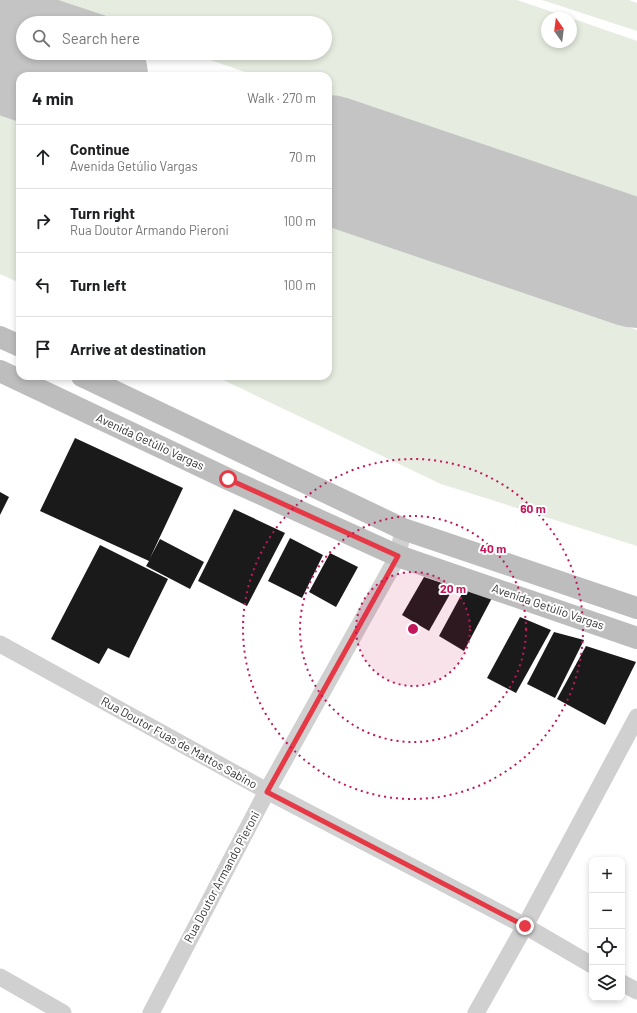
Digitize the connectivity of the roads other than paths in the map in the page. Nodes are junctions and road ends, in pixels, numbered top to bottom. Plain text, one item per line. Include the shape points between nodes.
1 (0, 337) edge
2 (16, 344) edge
3 (0, 371) edge
4 (16, 379) edge
5 (19, 380) edge
6 (90, 380) edge
7 (403, 529) junction
8 (398, 556) junction
9 (637, 608) edge
10 (637, 638) edge
11 (0, 644) edge
12 (637, 716) edge
13 (267, 792) junction
14 (525, 926) junction
15 (589, 963) edge
16 (0, 977) edge
17 (625, 984) edge
18 (637, 991) edge
19 (63, 1013) edge
20 (151, 1013) edge
21 (476, 1013) edge

1 - 2 main road
3 - 4 main road, Avenida Getúlio Vargas
5 - 8 main road, Avenida Getúlio Vargas
6 - 7 main road
7 - 8 street, Rua Doutor Armando Pieroni
7 - 9 main road
8 - 10 main road, Avenida Getúlio Vargas
8 - 13 street, Rua Doutor Armando Pieroni
11 - 13 street, Rua Doutor Fuas de Mattos Sabino
12 - 14 street
13 - 14 street, Rua Doutor Fuas de Mattos Sabino
13 - 20 street, Rua Doutor Armando Pieroni
14 - 15 street, Rua Doutor Fuas de Mattos Sabino
14 - 21 street
16 - 19 street
17 - 18 street

